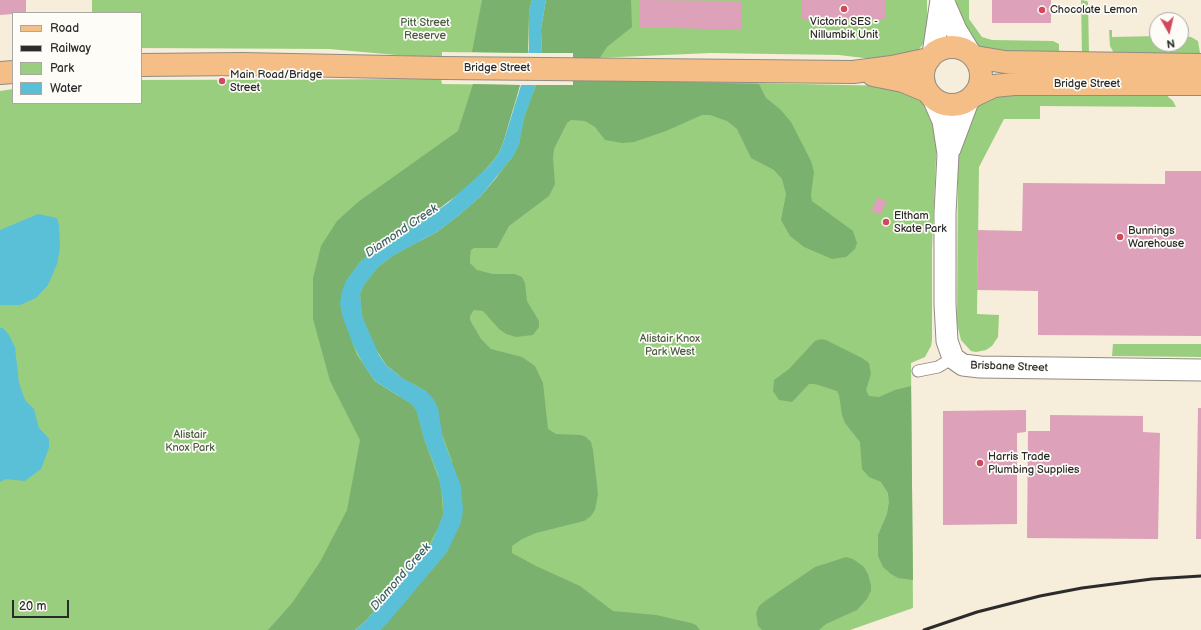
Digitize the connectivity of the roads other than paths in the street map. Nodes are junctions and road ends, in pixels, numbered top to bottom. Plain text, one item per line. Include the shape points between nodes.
1 (942, 0) edge
2 (973, 55) junction
3 (931, 56) junction
4 (0, 60) edge
5 (12, 61) edge
6 (142, 65) edge
7 (1201, 65) edge
8 (12, 72) edge
9 (853, 72) junction
10 (0, 73) edge
11 (1201, 84) edge
12 (930, 95) junction
13 (972, 98) junction
14 (948, 154) junction
15 (953, 358) junction
16 (1201, 370) edge
17 (918, 371) dead end

1 - 2 street via 956,30
1 - 3 street
2 - 3 main road via 963,49 948,47
2 - 7 main road, Bridge Street via 1005,62
2 - 13 main road via 981,68 982,77 980,86
3 - 9 main road, Bridge Street via 892,67
3 - 12 main road via 923,75
4 - 5 main road
6 - 9 main road, Bridge Street
8 - 10 main road
9 - 12 main road, Bridge Street via 902,81
11 - 13 main road, Bridge Street via 1014,84 994,86
12 - 13 main road via 940,103 949,105 959,105
12 - 14 street via 943,121
13 - 14 street
14 - 15 street via 945,304 947,341
15 - 16 street, Brisbane Street via 963,364 980,367
15 - 17 lane via 938,367

